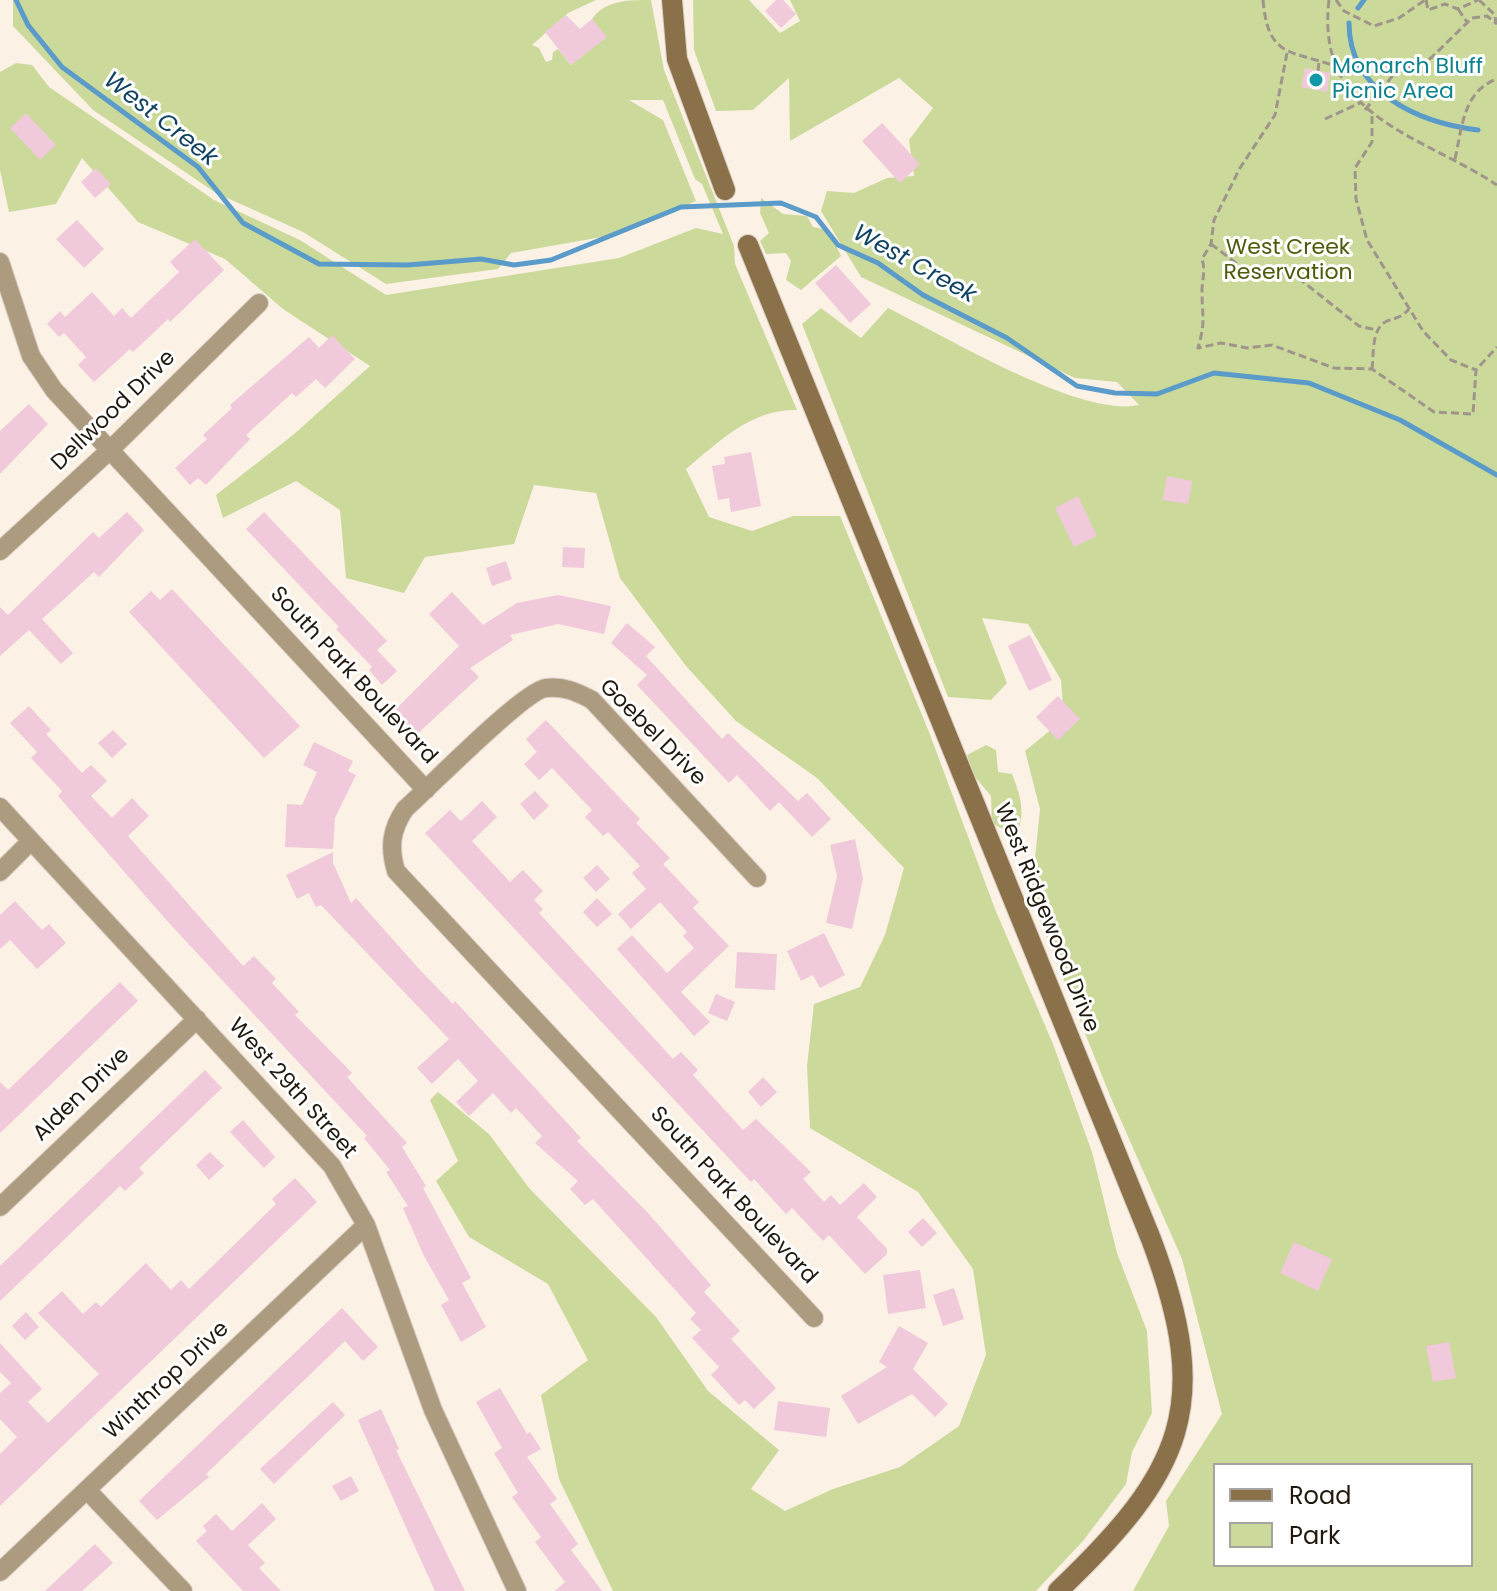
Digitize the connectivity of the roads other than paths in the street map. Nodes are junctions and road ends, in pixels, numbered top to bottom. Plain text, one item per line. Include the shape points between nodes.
1 (672, 0) edge
2 (725, 190) dead end
3 (748, 245) dead end
4 (0, 262) edge
5 (259, 303) dead end
6 (110, 450) junction
7 (0, 551) edge
8 (426, 790) junction
9 (0, 807) edge
10 (31, 841) junction
11 (0, 872) edge
12 (757, 878) dead end
13 (197, 1019) junction
14 (0, 1207) edge
15 (366, 1225) junction
16 (814, 1318) dead end
17 (87, 1490) junction
18 (0, 1572) edge
19 (183, 1591) edge
20 (517, 1591) edge
21 (1058, 1591) edge

1 - 2 street via 677,59
3 - 21 street, West Ridgewood Drive via 1151,1239 1181,1334 1181,1403 1166,1459 1138,1508
4 - 6 street, South Park Boulevard via 31,356 54,390
5 - 6 street, Dellwood Drive
6 - 7 street, Dellwood Drive
6 - 8 street, South Park Boulevard
8 - 12 street, Goebel Drive via 543,688 573,689 592,700
8 - 16 street, South Park Boulevard via 395,824 390,849 396,871
9 - 10 street, West 29th Street
10 - 11 street
10 - 13 street, West 29th Street
13 - 14 street, Alden Drive
13 - 15 street, West 29th Street via 332,1166
15 - 17 street, Winthrop Drive
15 - 20 street, West 29th Street via 433,1410
17 - 18 street, Winthrop Drive
17 - 19 street

